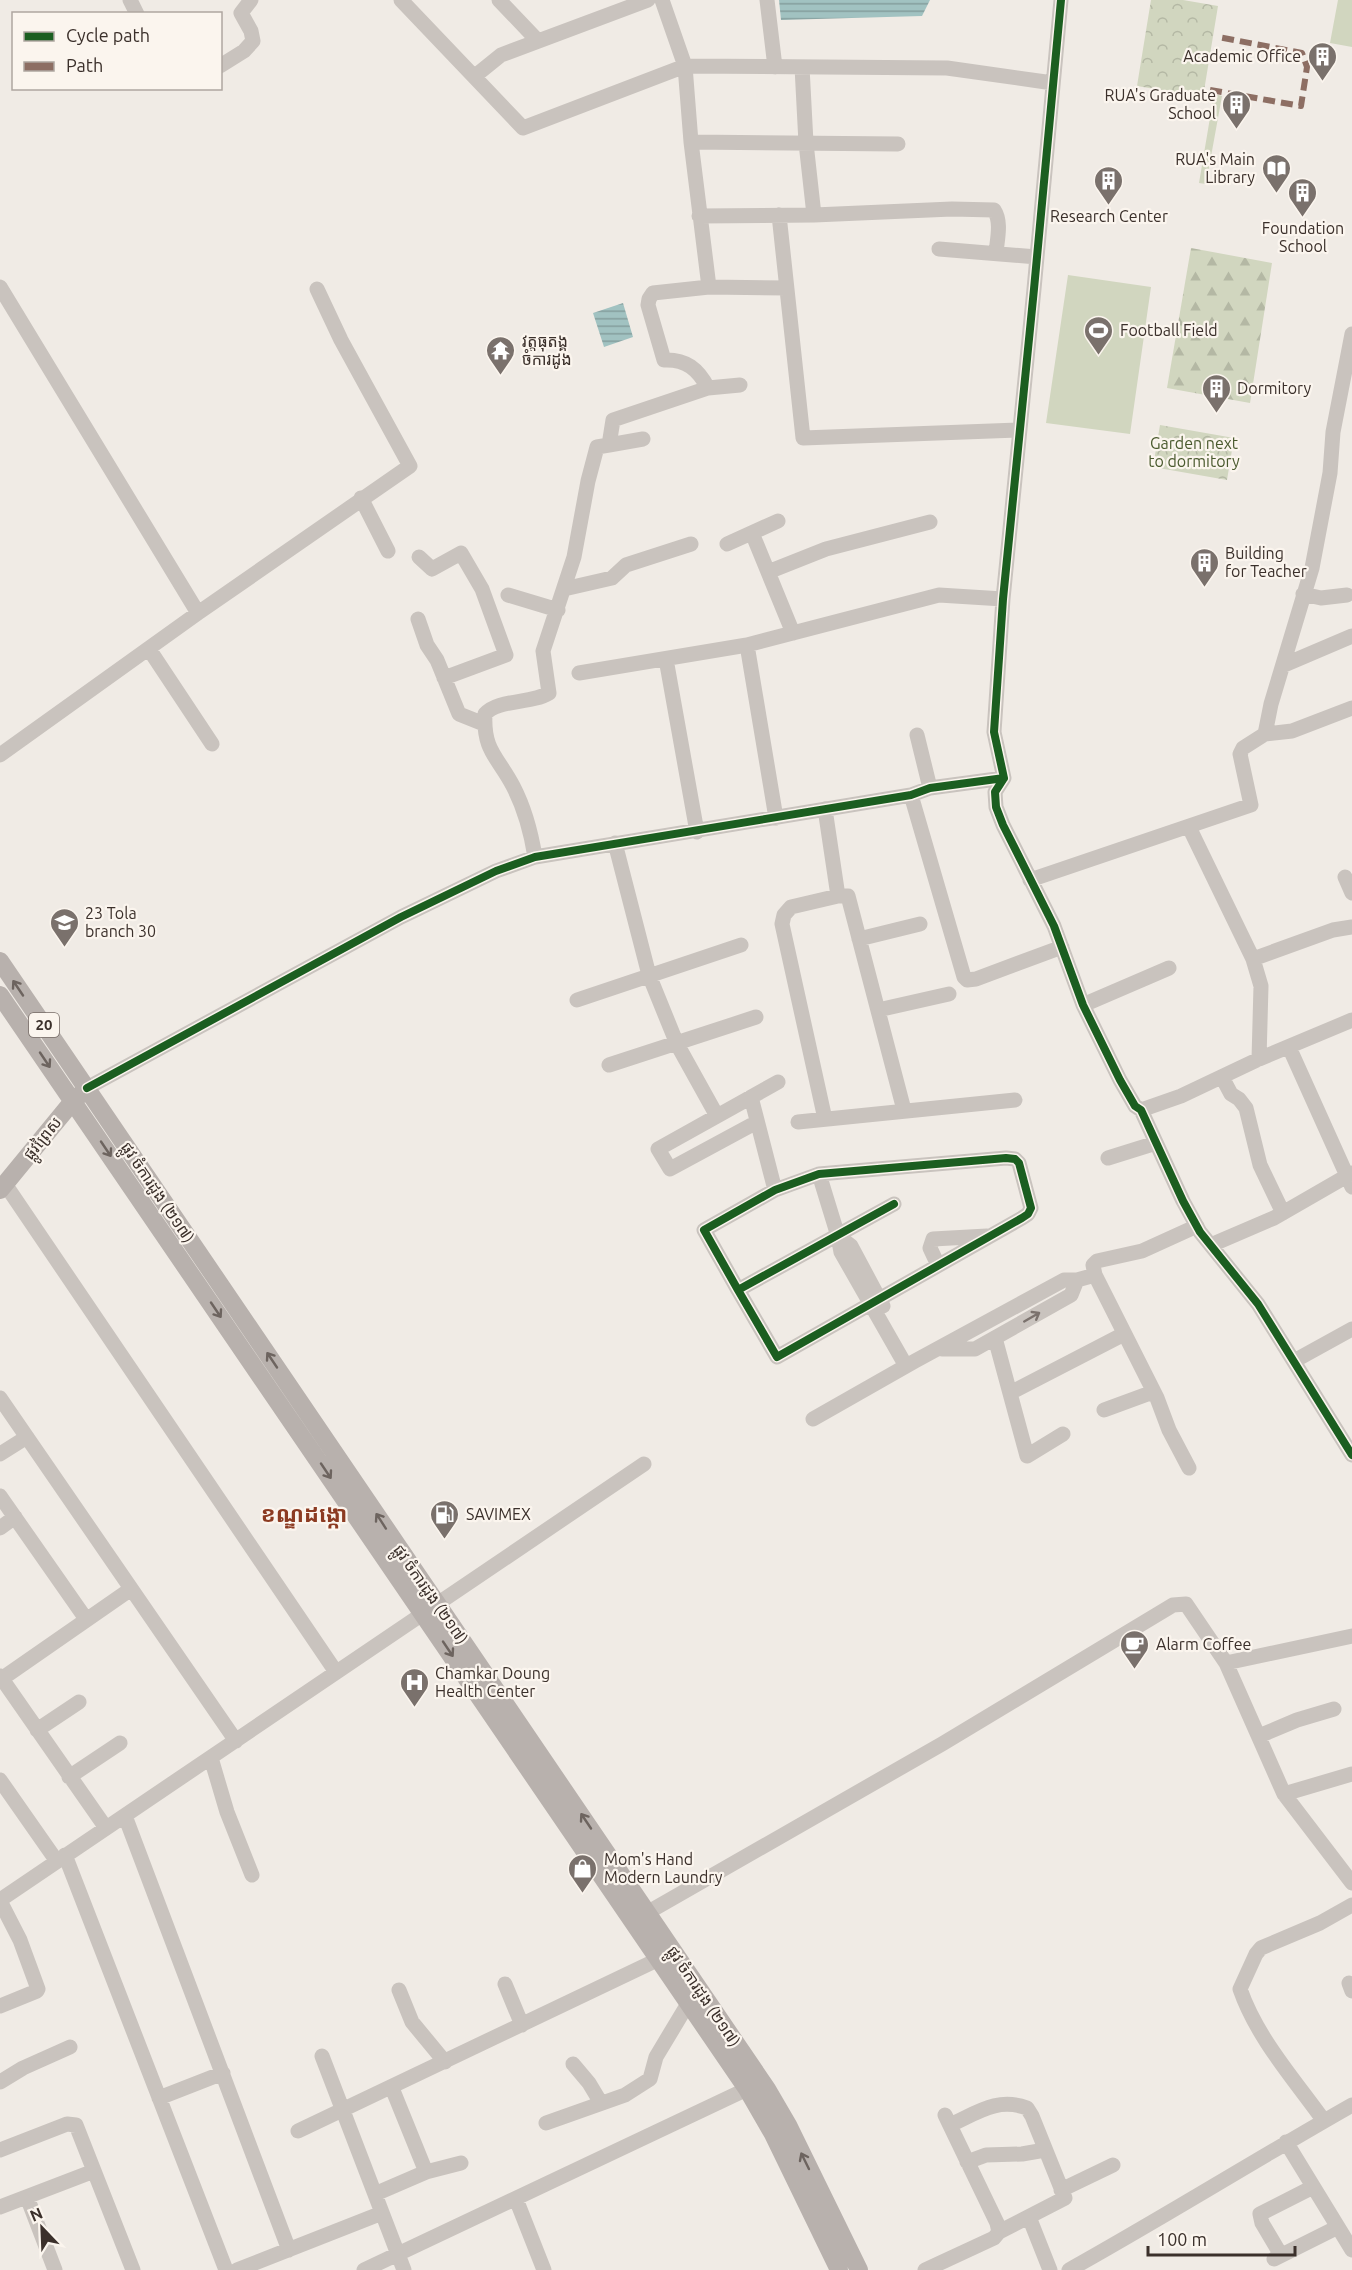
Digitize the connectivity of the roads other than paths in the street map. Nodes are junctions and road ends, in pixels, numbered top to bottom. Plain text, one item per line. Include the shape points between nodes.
1 (229, 0) edge
2 (401, 0) edge
3 (499, 0) edge
4 (648, 0) edge
5 (662, 0) edge
6 (767, 0) edge
7 (1061, 0) edge
8 (615, 5) edge
9 (246, 6) edge
10 (538, 41) junction
11 (222, 65) edge
12 (685, 66) junction
13 (775, 67) junction
14 (802, 67) junction
15 (475, 76) junction
16 (1053, 83) junction
17 (691, 142) junction
18 (806, 143) junction
19 (898, 144) dead end
20 (779, 215) junction
21 (814, 215) junction
22 (699, 216) junction
23 (939, 249) dead end
24 (996, 254) junction
25 (1037, 257) junction
26 (0, 286) edge
27 (709, 287) junction
28 (787, 288) junction
29 (317, 289) dead end
30 (1352, 334) edge
31 (1349, 365) edge
32 (740, 385) dead end
33 (708, 388) junction
34 (1020, 430) junction
35 (642, 439) dead end
36 (609, 445) junction
37 (361, 498) junction
38 (778, 522) dead end
39 (930, 522) dead end
40 (752, 533) junction
41 (691, 543) dead end
42 (727, 544) dead end
43 (388, 551) dead end
44 (419, 557) dead end
45 (768, 572) junction
46 (564, 589) junction
47 (1303, 594) junction
48 (508, 595) dead end
49 (1347, 595) dead end
50 (1003, 598) junction
51 (558, 610) junction
52 (198, 613) junction
53 (418, 619) dead end
54 (793, 633) junction
55 (1352, 636) edge
56 (747, 645) junction
57 (149, 649) junction
58 (666, 659) junction
59 (1284, 666) junction
60 (579, 673) dead end
61 (444, 678) junction
62 (1352, 708) edge
63 (484, 724) junction
64 (1265, 734) junction
65 (917, 735) dead end
66 (212, 744) dead end
67 (0, 755) edge
68 (1004, 778) junction
69 (930, 788) junction
70 (911, 795) junction
71 (825, 809) junction
72 (776, 818) junction
73 (1189, 827) junction
74 (697, 832) junction
75 (615, 843) junction
76 (535, 857) junction
77 (1345, 877) dead end
78 (1030, 880) junction
79 (1352, 893) edge
80 (838, 897) junction
81 (920, 924) dead end
82 (1352, 927) edge
83 (859, 939) junction
84 (741, 945) dead end
85 (1062, 947) junction
86 (1253, 959) junction
87 (0, 961) edge
88 (1169, 969) dead end
89 (649, 975) junction
90 (0, 994) edge
91 (949, 994) dead end
92 (577, 1000) dead end
93 (1083, 1005) junction
94 (878, 1010) junction
95 (756, 1017) dead end
96 (1352, 1020) edge
97 (676, 1044) junction
98 (1289, 1047) junction
99 (1259, 1059) junction
100 (609, 1065) dead end
101 (1222, 1077) junction
102 (778, 1082) dead end
103 (87, 1088) junction
104 (751, 1097) junction
105 (1016, 1100) dead end
106 (73, 1101) junction
107 (904, 1110) junction
108 (1141, 1110) junction
109 (717, 1116) junction
110 (825, 1119) junction
111 (757, 1122) junction
112 (798, 1122) dead end
113 (1156, 1143) junction
114 (1108, 1158) dead end
115 (819, 1174) junction
116 (1350, 1179) edge
117 (2, 1187) edge
118 (775, 1190) junction
119 (894, 1204) dead end
120 (1283, 1213) junction
121 (1197, 1227) junction
122 (838, 1236) junction
123 (990, 1236) junction
124 (1212, 1245) junction
125 (938, 1265) junction
126 (1095, 1275) junction
127 (1077, 1281) junction
128 (738, 1290) junction
129 (874, 1301) junction
130 (1352, 1329) edge
131 (1124, 1334) junction
132 (995, 1338) junction
133 (940, 1349) junction
134 (1294, 1361) junction
135 (911, 1363) junction
136 (1153, 1392) junction
137 (1010, 1393) junction
138 (0, 1398) edge
139 (1104, 1410) dead end
140 (813, 1419) dead end
141 (1063, 1434) dead end
142 (27, 1437) junction
143 (0, 1454) edge
144 (1352, 1455) edge
145 (644, 1464) dead end
146 (1189, 1468) dead end
147 (0, 1496) edge
148 (15, 1517) junction
149 (0, 1528) edge
150 (131, 1589) junction
151 (431, 1608) junction
152 (86, 1619) junction
153 (1352, 1636) edge
154 (1226, 1663) junction
155 (336, 1672) junction
156 (1, 1678) edge
157 (79, 1702) dead end
158 (1334, 1709) dead end
159 (37, 1730) junction
160 (1259, 1736) junction
161 (236, 1741) junction
162 (120, 1743) dead end
163 (211, 1758) junction
164 (1352, 1774) edge
165 (69, 1777) junction
166 (0, 1779) edge
167 (1284, 1794) junction
168 (125, 1816) junction
169 (106, 1828) junction
170 (60, 1858) junction
171 (252, 1875) dead end
172 (1352, 1883) edge
173 (1, 1896) edge
174 (1352, 1905) edge
175 (641, 1916) junction
176 (659, 1959) junction
177 (505, 1984) dead end
178 (399, 1990) dead end
179 (689, 2002) junction
180 (0, 2006) edge
181 (522, 2025) junction
182 (70, 2046) dead end
183 (322, 2056) dead end
184 (445, 2062) junction
185 (573, 2064) dead end
186 (223, 2073) junction
187 (0, 2082) edge
188 (392, 2088) junction
189 (747, 2089) junction
190 (159, 2098) junction
191 (602, 2103) junction
192 (1352, 2105) edge
193 (344, 2111) junction
194 (1324, 2121) junction
195 (546, 2123) dead end
196 (298, 2131) dead end
197 (1286, 2142) junction
198 (0, 2150) edge
199 (1045, 2150) junction
200 (967, 2162) junction
201 (461, 2163) dead end
202 (1113, 2165) dead end
203 (94, 2171) junction
204 (426, 2172) junction
205 (1313, 2187) junction
206 (1061, 2190) junction
207 (375, 2194) junction
208 (27, 2196) junction
209 (516, 2199) junction
210 (816, 2203) junction
211 (0, 2207) edge
212 (382, 2213) junction
213 (1029, 2217) junction
214 (1338, 2227) junction
215 (999, 2232) junction
216 (289, 2250) junction
217 (1352, 2250) edge
218 (399, 2255) junction
219 (55, 2270) edge
220 (133, 2270) edge
221 (226, 2270) edge
222 (237, 2270) edge
223 (364, 2270) edge
224 (404, 2270) edge
225 (544, 2270) edge
226 (839, 2270) edge
227 (859, 2270) edge
228 (925, 2270) edge
229 (1050, 2270) edge
230 (1069, 2270) edge

1 - 9 street
2 - 15 street
3 - 10 street
4 - 8 street
5 - 12 street
6 - 13 street
7 - 16 street
8 - 10 street
9 - 11 street via 253,41
10 - 15 street via 501,55
12 - 13 street
12 - 15 street via 523,128
12 - 17 street
13 - 14 street
14 - 16 street via 947,68
14 - 18 street
16 - 25 street
17 - 18 street
17 - 22 street
18 - 19 street
18 - 21 street
20 - 21 street
20 - 22 street
20 - 28 street
21 - 24 street via 994,210 999,228
22 - 27 street
23 - 24 street
24 - 25 street
25 - 34 street
26 - 52 street
27 - 28 street
27 - 33 street via 654,294 648,305 664,360 691,366
28 - 34 street via 803,438
29 - 37 street via 410,466
30 - 31 street
31 - 47 street via 1333,432 1312,568
32 - 33 street
33 - 36 street via 612,420
34 - 50 street
35 - 36 street
36 - 46 street via 597,447
37 - 43 street
37 - 52 street
38 - 40 street
39 - 45 street via 826,549
40 - 42 street
40 - 45 street
41 - 46 street via 626,565 612,578
44 - 61 street via 432,569 461,553 482,589 506,654
45 - 54 street
46 - 51 street
47 - 49 street via 1321,598
47 - 59 street
48 - 51 street
50 - 54 street via 939,595
50 - 68 street via 994,732
51 - 63 street via 543,651 549,693 488,710
52 - 57 street
53 - 61 street
54 - 56 street
55 - 59 street
56 - 58 street
56 - 72 street
57 - 66 street
57 - 67 street
58 - 60 street
58 - 74 street
59 - 64 street
61 - 63 street via 459,714
62 - 64 street via 1292,731
63 - 76 street via 490,752 523,807
64 - 73 street via 1240,754 1251,805
65 - 69 street
68 - 69 street
68 - 78 street via 995,792 996,807
69 - 70 street
70 - 71 street
70 - 85 street via 964,977 976,979
71 - 72 street
71 - 80 street
72 - 74 street
73 - 78 street
73 - 86 street
74 - 75 street
75 - 76 street
75 - 89 street
76 - 103 street via 496,871 401,917
77 - 79 street
78 - 85 street
80 - 83 street via 848,896
80 - 110 street via 791,907 782,924
81 - 83 street
82 - 86 street
83 - 94 street
84 - 89 street
85 - 93 street
86 - 99 street via 1261,986
103 -> 87 main road, ផ្លូវ ចំការដូង (២១៧) / 20
88 - 93 street
89 - 92 street
89 - 97 street
90 -> 106 main road, ផ្លូវ ចំការដូង (២១៧) / 20
91 - 94 street
93 - 108 street via 1120,1080
94 - 107 street
95 - 97 street
96 - 98 street
97 - 100 street
97 - 109 street
98 - 99 street
98 - 116 street
99 - 101 street
101 - 108 street
101 - 120 street via 1230,1094 1246,1108 1260,1165
102 - 104 street
103 - 106 main road, ផ្លូវព្រៃស
151 -> 103 main road, ផ្លូវ ចំការដូង (២១៧) / 20
104 - 109 street
104 - 111 street
105 - 107 street
106 - 117 main road, ផ្លូវព្រៃស
106 -> 151 main road, ផ្លូវ ចំការដូង (២១៧) / 20
107 - 110 street
108 - 113 street
109 - 111 street via 658,1149 670,1169
110 - 112 street
111 - 118 street
113 - 114 street
113 - 121 street
115 - 118 street
115 - 122 street
115 - 123 street via 1015,1159 1020,1164 1031,1209
116 - 120 street
117 - 155 street
118 - 128 street via 704,1230
119 - 122 street
120 - 124 street
121 - 124 street
121 - 126 street via 1142,1251 1097,1262 1093,1265
122 - 128 street
122 - 129 street via 841,1252
123 - 125 street
123 - 125 street via 933,1239 930,1248
124 - 134 street via 1258,1304
125 - 129 street
126 - 127 street
126 - 131 street
132 -> 127 street via 1071,1294
127 - 133 street via 1064,1280
128 - 129 street via 777,1357
129 - 135 street
130 - 134 street
131 - 136 street
131 - 137 street
132 - 133 street via 975,1349
132 - 137 street
133 - 135 street
134 - 144 street
135 - 140 street
136 - 139 street
136 - 146 street
137 - 141 street via 1027,1456
138 - 142 street
142 - 143 street
142 - 150 street
145 - 151 street
147 - 148 street
148 - 149 street
148 - 152 street
150 - 152 street
150 - 161 street
151 - 155 street
151 - 175 main road, ផ្លូវ ចំការដូង (២១៧) / 20
152 - 156 street
153 - 154 street
154 - 160 street
154 - 175 street via 1186,1604 1173,1605 942,1744
155 - 161 street
156 - 159 street
157 - 159 street
158 - 160 street
159 - 165 street
160 - 167 street
161 - 163 street
162 - 165 street
163 - 168 street
163 - 171 street
164 - 167 street
165 - 169 street
166 - 170 street
167 - 172 street
168 - 169 street
168 - 186 street
169 - 170 street
170 - 173 street
170 - 190 street
173 - 180 street via 38,1988
174 - 194 street via 1261,1948 1240,1989 1262,2034
175 - 176 main road, ផ្លូវ ចំការដូង (២១៧) / 20
210 -> 175 main road, ផ្លូវ ចំការដូង (២១៧) / 20 via 788,2125 767,2090
176 - 179 main road, ផ្លូវ ចំការដូង (២១៧) / 20
176 - 181 street
177 - 181 street
178 - 184 street via 412,2022
179 - 189 main road, ផ្លូវ ចំការដូង (២១៧) / 20
179 - 191 street via 656,2057 650,2079 625,2095
181 - 184 street
182 - 187 street
183 - 193 street
184 - 188 street
185 - 191 street
186 - 190 street
186 - 216 street
188 - 193 street
188 - 204 street
189 - 209 street
189 - 210 main road, ផ្លូវ ចំការដូង (២១៧) / 20
190 - 221 street
191 - 195 street
192 - 194 street
193 - 196 street
193 - 207 street
194 - 197 street
197 - 205 street
197 - 230 street
198 - 203 street via 72,2123
199 - 200 street via 986,2155
199 - 200 street via 1027,2108 999,2104 947,2120
199 - 206 street
200 - 215 street
201 - 204 street
202 - 206 street
203 - 208 street
203 - 220 street
204 - 207 street
205 - 214 street
205 - 214 street via 1260,2214 1277,2258
206 - 213 street via 1065,2198
207 - 212 street
208 - 211 street
208 - 219 street
209 - 218 street
209 - 225 street
210 - 226 main road, ផ្លូវ ចំការដូង (២១៧) / 20
210 - 227 main road, ផ្លូវ ចំការដូង (២១៧) / 20
212 - 216 street
212 - 218 street
213 - 215 street
213 - 229 street
214 - 217 street
215 - 228 street via 994,2238
216 - 222 street
218 - 223 street
218 - 224 street

